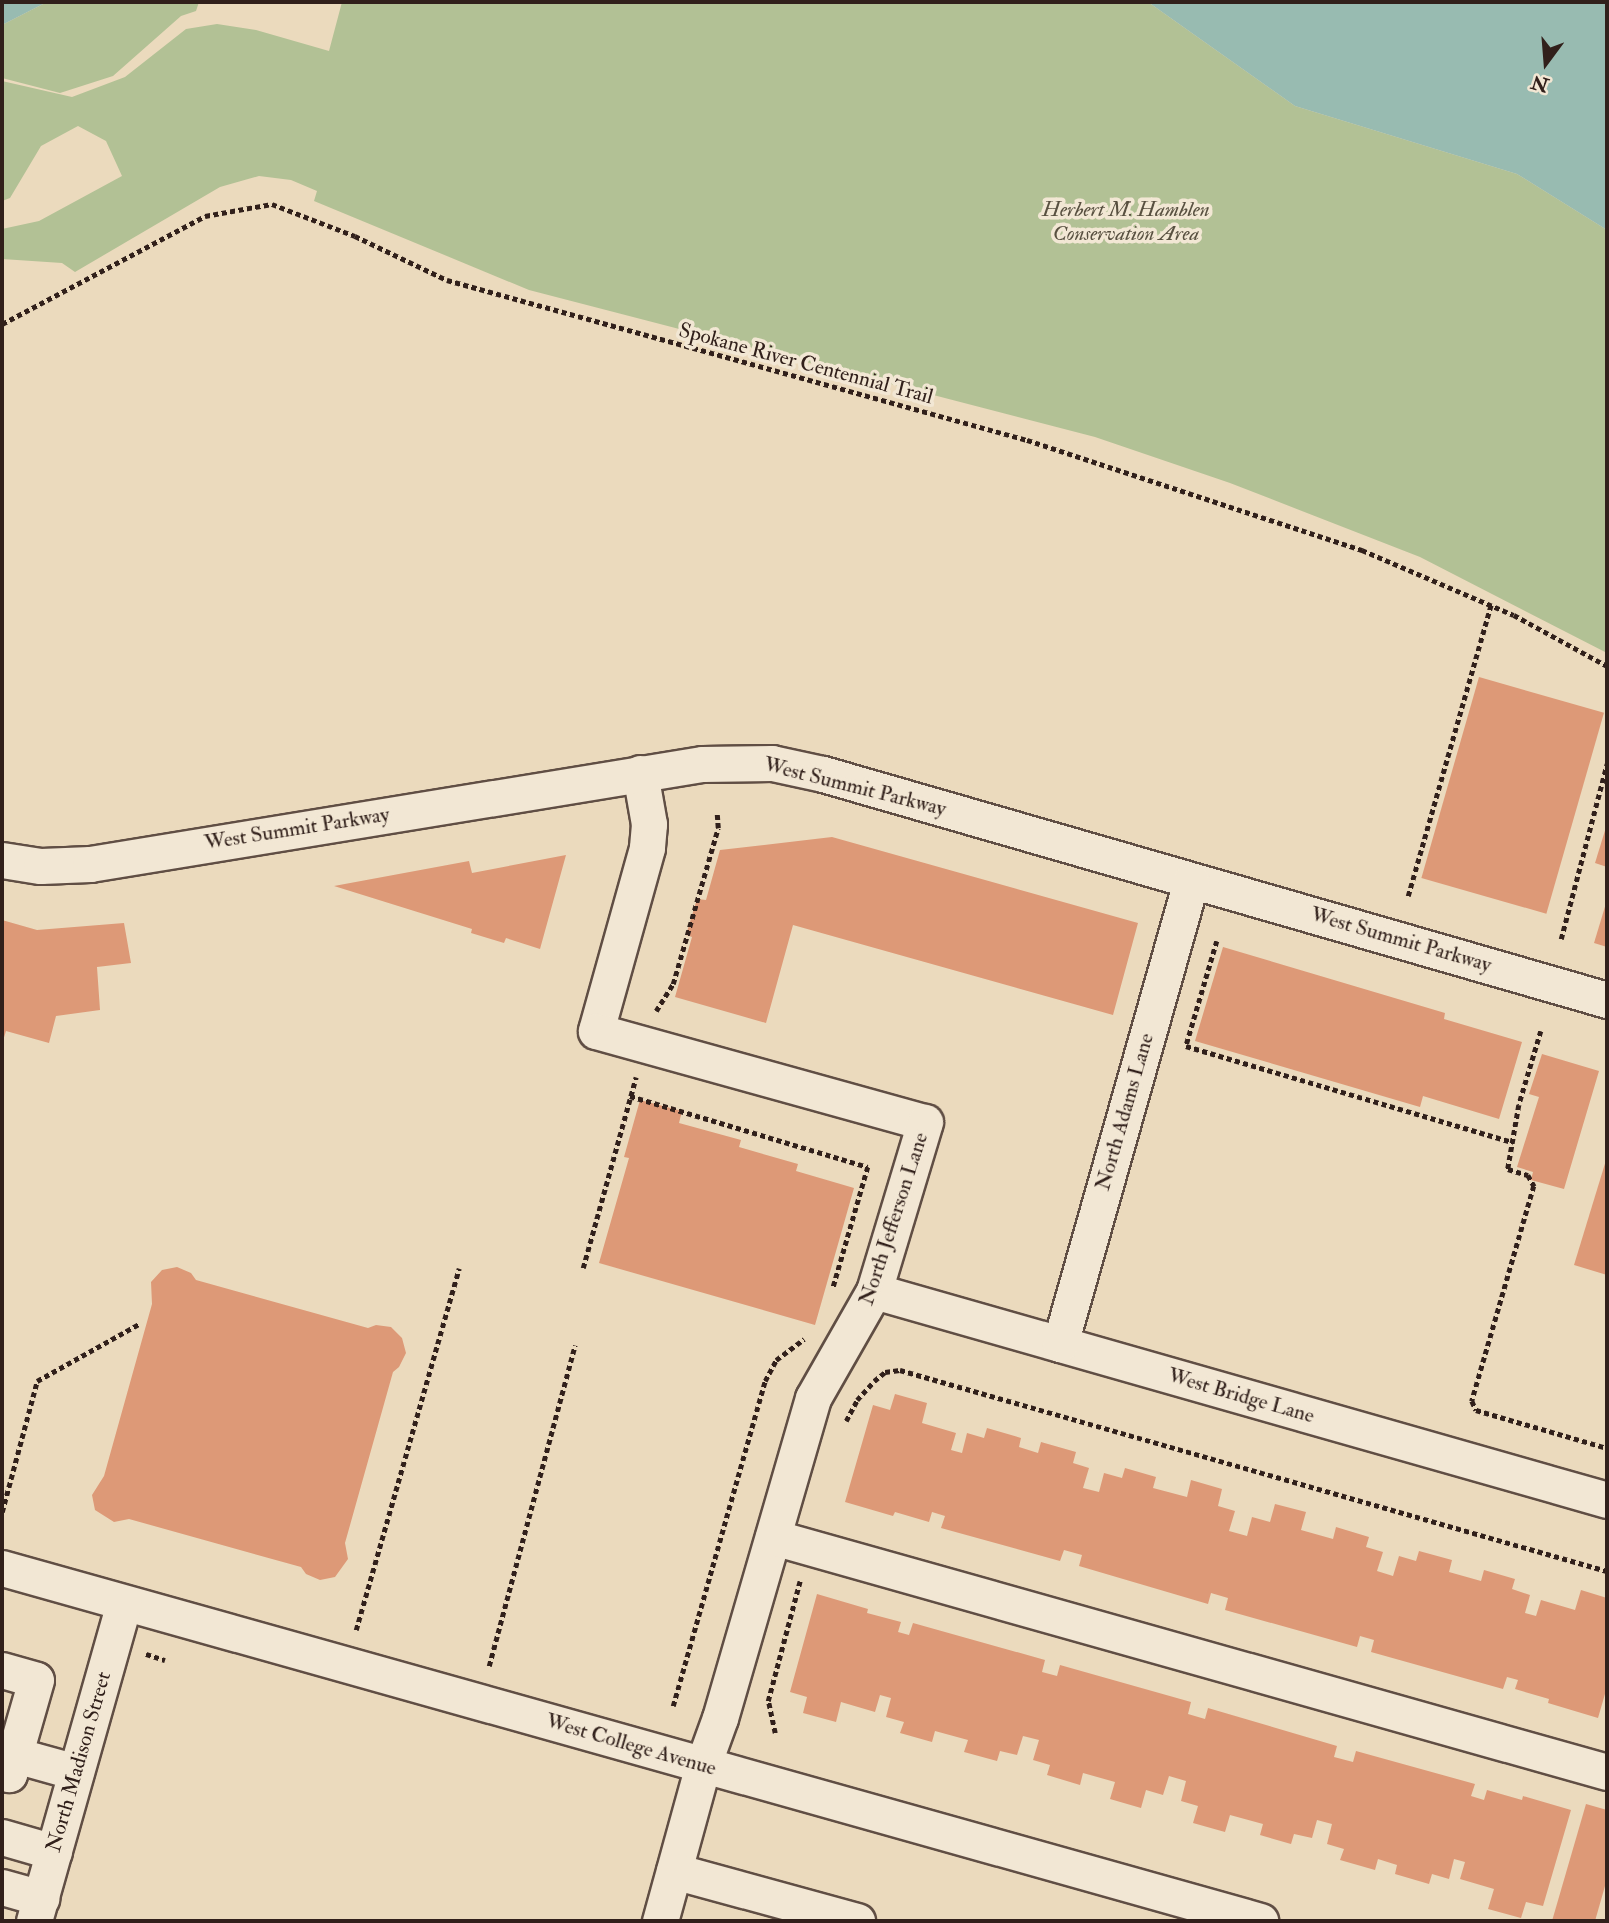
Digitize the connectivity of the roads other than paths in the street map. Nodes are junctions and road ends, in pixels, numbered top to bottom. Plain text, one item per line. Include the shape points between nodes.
1 (640, 774) junction
2 (2, 860) edge
3 (1191, 880) junction
4 (1607, 1000) edge
5 (874, 1291) junction
6 (1060, 1344) junction
7 (1607, 1500) edge
8 (772, 1537) junction
9 (2, 1568) edge
10 (124, 1603) junction
11 (2, 1670) edge
12 (8, 1764) edge
13 (703, 1765) junction
14 (76, 1772) junction
15 (1607, 1772) edge
16 (2, 1837) edge
17 (54, 1852) junction
18 (674, 1871) junction
19 (2, 1887) edge
20 (38, 1910) edge
21 (660, 1921) edge
22 (857, 1921) edge
23 (1261, 1921) edge

1 - 2 street, West Summit Parkway via 90,863 41,866
1 - 3 street, West Summit Parkway via 728,762 772,763
1 - 5 street, North Jefferson Lane via 649,824 647,848 596,1031 925,1122
3 - 4 street, West Summit Parkway
3 - 6 street, North Adams Lane
5 - 6 street, West Bridge Lane
5 - 8 street, North Jefferson Lane via 813,1398
6 - 7 street, West Bridge Lane
8 - 13 street, North Jefferson Lane
8 - 15 street
9 - 10 street, West College Avenue
10 - 13 street, West College Avenue
10 - 14 street, North Madison Street
11 - 12 street via 36,1679
12 - 14 street
13 - 18 street, North Jefferson Lane
13 - 23 street, West College Avenue
14 - 17 street, North Madison Street
16 - 17 street
17 - 20 street, North Madison Street
18 - 21 street, North Jefferson Lane
18 - 22 street
19 - 20 street

